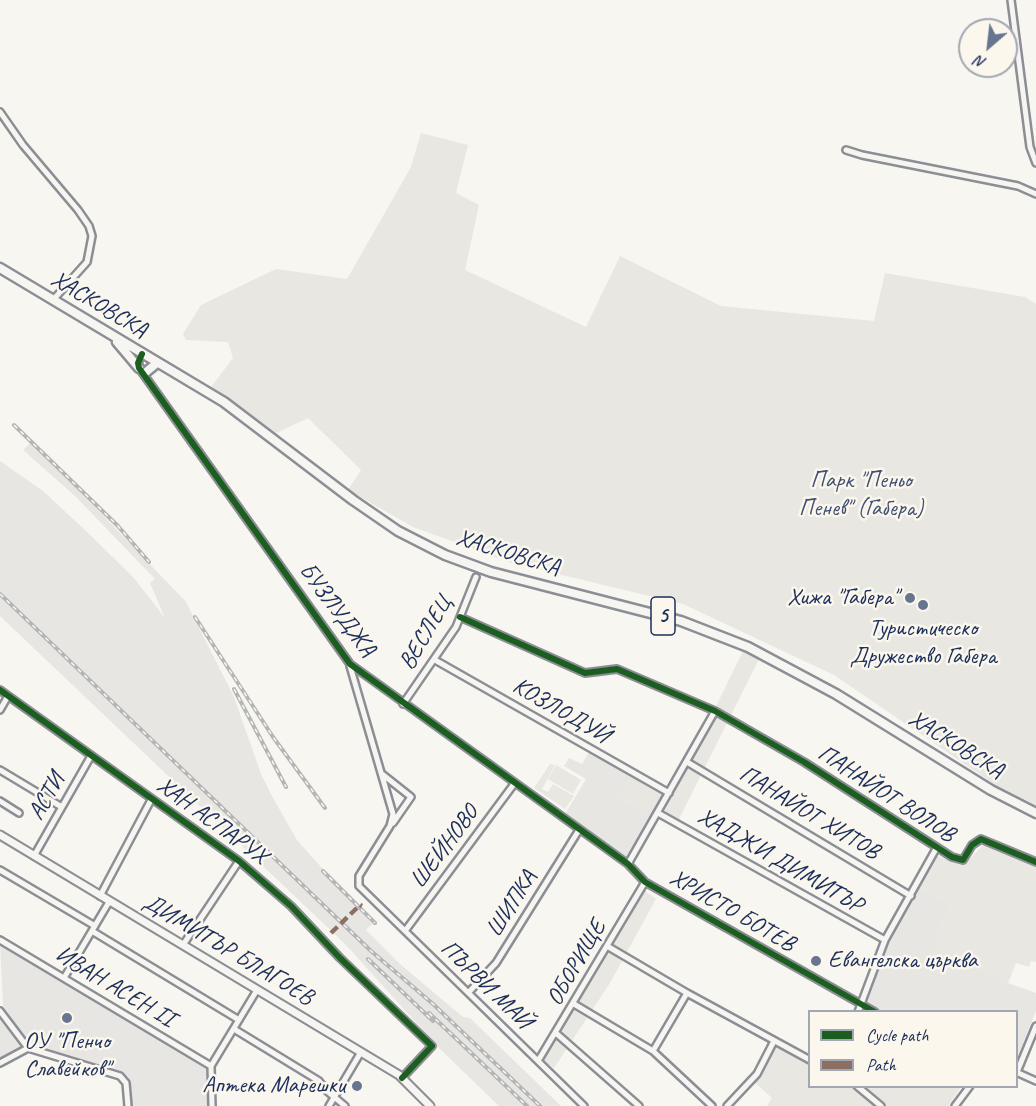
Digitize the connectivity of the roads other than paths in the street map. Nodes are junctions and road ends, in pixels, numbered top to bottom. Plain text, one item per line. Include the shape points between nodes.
1 (1011, 0) edge
2 (0, 112) edge
3 (846, 150) dead end
4 (1036, 163) edge
5 (1036, 194) edge
6 (0, 268) edge
7 (53, 300) junction
8 (106, 332) junction
9 (145, 356) junction
10 (157, 363) junction
11 (145, 374) junction
12 (476, 577) dead end
13 (460, 617) junction
14 (435, 660) junction
15 (350, 664) junction
16 (0, 690) edge
17 (8, 696) junction
18 (403, 704) junction
19 (0, 710) edge
20 (715, 711) junction
21 (91, 756) junction
22 (687, 762) junction
23 (0, 770) edge
24 (382, 774) junction
25 (514, 784) junction
26 (669, 793) junction
27 (151, 800) junction
28 (0, 801) edge
29 (60, 806) junction
30 (20, 813) dead end
31 (658, 813) junction
32 (1036, 813) edge
33 (390, 826) junction
34 (579, 830) junction
35 (0, 835) edge
36 (937, 848) junction
37 (34, 856) junction
38 (239, 861) junction
39 (1036, 862) edge
40 (628, 864) junction
41 (0, 870) edge
42 (645, 882) junction
43 (100, 896) junction
44 (911, 896) junction
45 (109, 902) junction
46 (93, 928) junction
47 (405, 931) junction
48 (0, 940) edge
49 (885, 940) junction
50 (183, 945) junction
51 (607, 946) junction
52 (64, 978) junction
53 (257, 990) junction
54 (469, 992) junction
55 (687, 993) junction
56 (574, 1004) junction
57 (860, 1008) edge
58 (0, 1011) edge
59 (239, 1020) junction
60 (1036, 1026) edge
61 (234, 1029) junction
62 (557, 1034) junction
63 (774, 1041) junction
64 (28, 1048) junction
65 (652, 1051) junction
66 (362, 1052) junction
67 (808, 1059) edge
68 (538, 1061) junction
69 (0, 1063) edge
70 (211, 1066) junction
71 (1018, 1070) edge
72 (1018, 1072) edge
73 (402, 1078) junction
74 (1036, 1081) edge
75 (860, 1088) edge
76 (968, 1088) edge
77 (335, 1097) junction
78 (879, 1105) edge
79 (128, 1106) edge
80 (212, 1106) edge
81 (329, 1106) edge
82 (345, 1106) edge
83 (430, 1106) edge
84 (584, 1106) edge
85 (639, 1106) edge
86 (712, 1106) edge
87 (727, 1106) edge
88 (955, 1106) edge

1 - 4 street via 1030,147
2 - 7 street via 89,226 92,245 87,262
3 - 5 street via 1018,186
6 - 7 main road, ХАСКОВСКА / 5
7 - 8 main road, ХАСКОВСКА / 5
8 - 9 main road, ХАСКОВСКА / 5
8 - 11 main road
9 - 10 main road, ХАСКОВСКА / 5
9 - 11 street
10 - 11 main road
10 - 32 main road, ХАСКОВСКА / 5 via 244,415 353,501 398,531 445,555 491,572 671,618 738,643 799,672 991,790
11 - 15 street, БУЗЛУДЖА
12 - 13 street, ВЕСЛЕЦ
13 - 14 street, ВЕСЛЕЦ
13 - 20 street, ПАНАЙОТ ВОЛОВ via 585,673 617,669
14 - 18 street, ВЕСЛЕЦ
14 - 26 street, КОЗЛОДУЙ
15 - 18 street, БУЗЛУДЖА
15 - 24 street
16 - 17 street, ХАН АСПАРУХ
17 - 19 street
17 - 21 street, ХАН АСПАРУХ
18 - 25 street, БУЗЛУДЖА
20 - 22 street
20 - 36 street, ПАНАЙОТ ВОЛОВ via 804,762
21 - 27 street, ХАН АСПАРУХ
21 - 29 street, АСТИ
22 - 26 street
22 - 44 street, ПАНАЙОТ ХИТОВ
23 - 29 street
24 - 33 street via 393,814
24 - 33 street via 411,797
25 - 34 street, БУЗЛУДЖА
25 - 47 street, ШЕЙНОВО
26 - 31 street
27 - 38 street, ХАН АСПАРУХ
27 - 43 street
28 - 30 street
29 - 37 street, АСТИ
31 - 40 street
31 - 49 street, ХАДЖИ ДИМИТЪР
33 - 47 street, ПЪРВИ МАЙ via 358,876 358,883
34 - 40 street, ХРИСТО БОТЕВ
34 - 54 street, ШИПКА via 496,963
35 - 37 street, ДИМИТЪР БЛАГОЕВ
36 - 39 street, ПАНАЙОТ ВОЛОВ via 963,860 981,839
36 - 44 street
37 - 43 street, ДИМИТЪР БЛАГОЕВ
38 - 50 street
38 - 73 street, ХАН АСПАРУХ via 291,906 432,1046
40 - 42 street, ХРИСТО БОТЕВ
41 - 46 street
42 - 51 street, ОБОРИЩЕ
42 - 57 street, ХРИСТО БОТЕВ
43 - 45 street, ДИМИТЪР БЛАГОЕВ
44 - 49 street
45 - 46 street
45 - 50 street, ДИМИТЪР БЛАГОЕВ
46 - 52 street
46 - 59 street
47 - 54 street, ПЪРВИ МАЙ
48 - 52 street, ИВАН АСЕН II
49 - 57 street
50 - 53 street, ДИМИТЪР БЛАГОЕВ
51 - 55 street
51 - 56 street, ОБОРИЩЕ
52 - 70 street, ИВАН АСЕН II
53 - 59 street
53 - 66 street, ДИМИТЪР БЛАГОЕВ
54 - 68 street, ПЪРВИ МАЙ
55 - 63 street
55 - 65 street
56 - 62 street, ОБОРИЩЕ
56 - 65 street
58 - 64 street
59 - 61 street
60 - 71 street
61 - 70 street
61 - 77 street via 319,1081
62 - 68 street, ОБОРИЩЕ
62 - 85 street
63 - 67 street
63 - 87 street via 757,1074
64 - 69 street
64 - 79 street via 120,1076 126,1083
65 - 86 street
66 - 73 street, ДИМИТЪР БЛАГОЕВ
66 - 77 street
68 - 84 street, ПЪРВИ МАЙ
70 - 80 street
72 - 74 street
73 - 83 street, ДИМИТЪР БЛАГОЕВ
75 - 78 street
76 - 88 street
77 - 81 street
77 - 82 street

